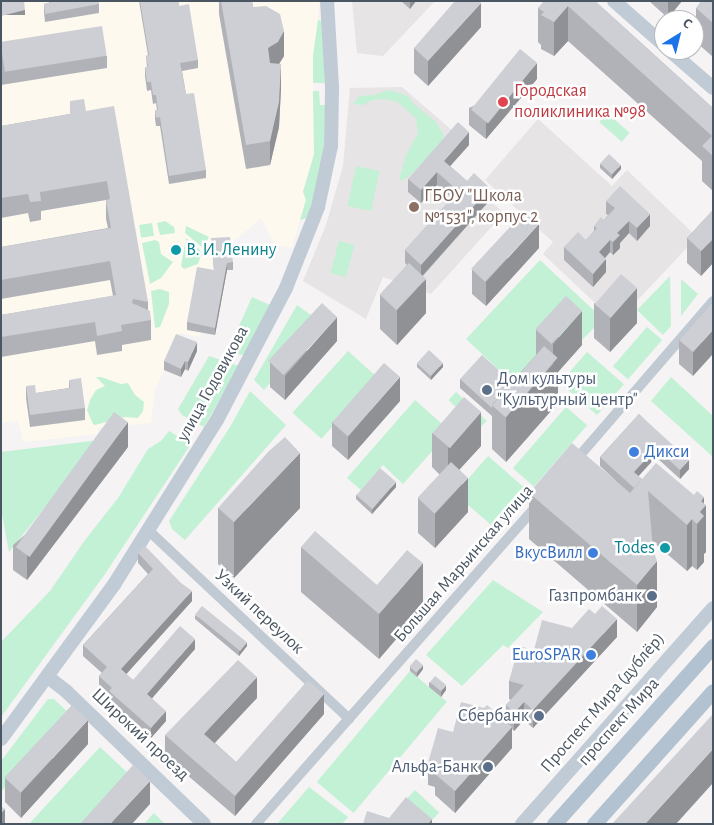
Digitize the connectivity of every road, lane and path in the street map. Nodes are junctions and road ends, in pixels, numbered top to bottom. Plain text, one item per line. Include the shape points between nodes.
1 (327, 1) edge
2 (614, 1) edge
3 (654, 37) edge
4 (681, 60) edge
5 (713, 88) edge
6 (713, 300) edge
7 (567, 471) edge
8 (546, 495) edge
9 (148, 530) junction
10 (713, 608) edge
11 (713, 646) edge
12 (48, 677) junction
13 (713, 691) edge
14 (349, 719) junction
15 (1, 739) edge
16 (204, 824) edge
17 (256, 824) edge
18 (522, 824) edge
19 (554, 824) edge
20 (594, 824) edge

1 - 9 street, улица Годовикова via 333,116 331,146 318,207 286,288 217,420
2 - 3 street
4 - 5 street
6 - 7 street
8 - 14 street, Большая Марьинская улица
9 - 12 street, улица Годовикова via 115,583
9 - 14 street, Узкий переулок
10 - 18 street, Проспект Мира (дублёр)
11 - 19 main road, проспект Мира
12 - 15 street, улица Годовикова
12 - 16 street, Широкий проезд
13 - 20 main road
14 - 17 street, Большая Марьинская улица

